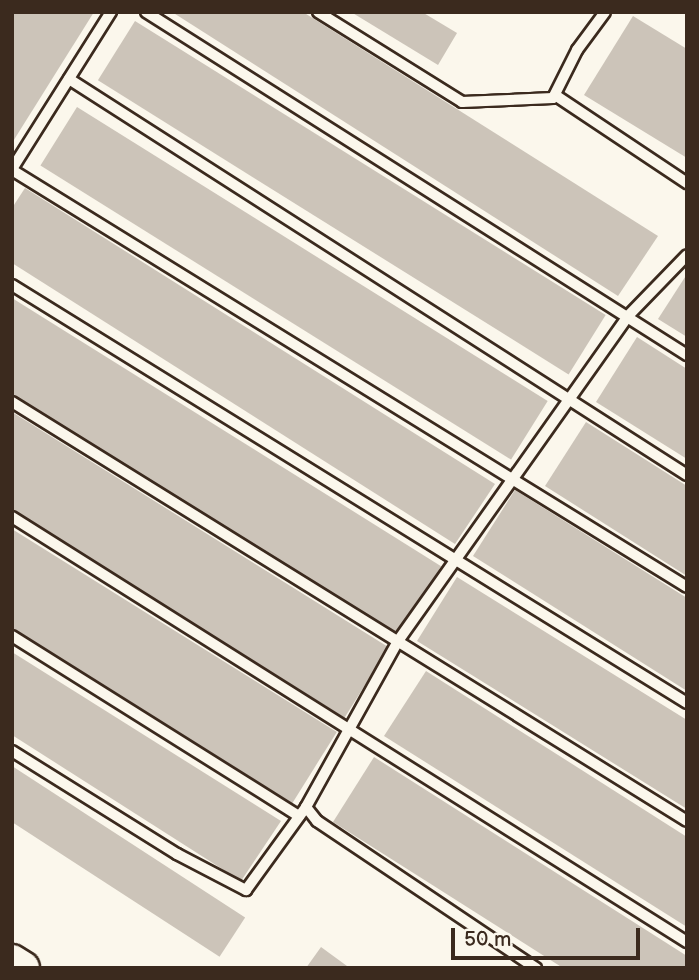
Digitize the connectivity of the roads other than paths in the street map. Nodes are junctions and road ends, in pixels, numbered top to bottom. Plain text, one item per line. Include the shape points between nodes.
1 (111, 12) edge
2 (146, 12) edge
3 (317, 12) edge
4 (605, 12) edge
5 (69, 79) junction
6 (555, 94) junction
7 (12, 170) edge
8 (687, 183) edge
9 (687, 255) edge
10 (12, 285) edge
11 (627, 317) junction
12 (687, 355) edge
13 (12, 401) edge
14 (568, 401) junction
15 (687, 475) edge
16 (512, 478) junction
17 (12, 517) edge
18 (456, 558) junction
19 (687, 587) edge
20 (12, 636) edge
21 (398, 641) junction
22 (687, 704) edge
23 (349, 728) junction
24 (12, 751) edge
25 (302, 811) junction
26 (687, 821) edge
27 (687, 942) edge
28 (12, 961) edge
29 (23, 968) edge
30 (536, 968) edge

1 - 5 lane
2 - 11 lane
3 - 6 lane via 462,102 524,102
4 - 6 lane via 577,50
5 - 7 lane
5 - 14 lane
6 - 8 lane
7 - 16 lane
9 - 11 lane
10 - 18 lane
11 - 12 lane
11 - 14 lane
13 - 21 lane
14 - 15 lane
14 - 16 lane
16 - 18 lane
16 - 19 lane
17 - 23 lane
18 - 21 lane
18 - 22 lane
20 - 25 lane
21 - 23 lane
21 - 26 lane
23 - 25 lane
23 - 27 lane
24 - 25 lane via 177,854 246,890
25 - 30 lane
28 - 29 main road

